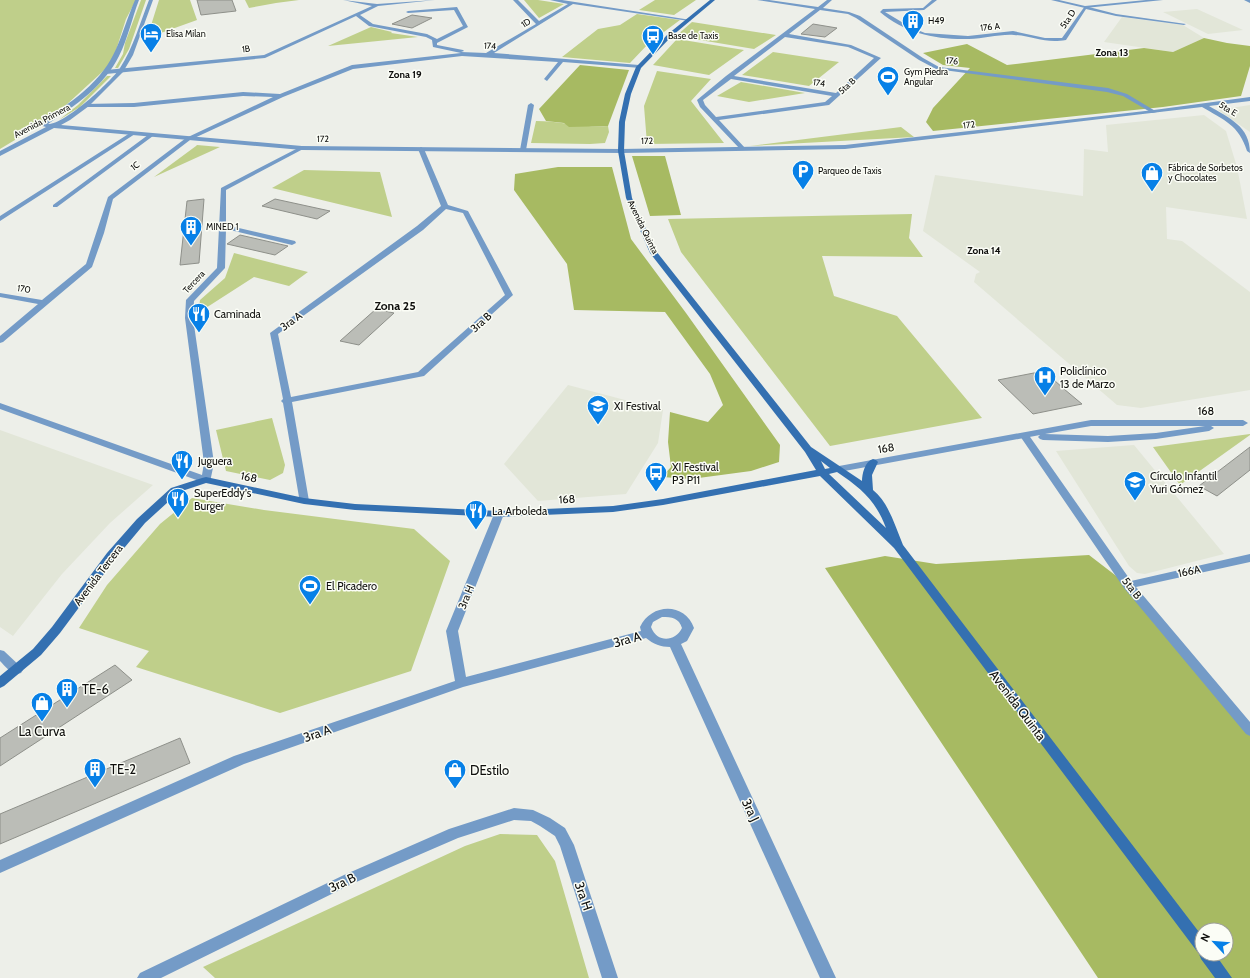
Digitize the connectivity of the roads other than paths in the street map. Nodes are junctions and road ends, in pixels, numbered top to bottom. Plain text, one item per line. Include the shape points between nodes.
1 (137, 0) edge
2 (150, 0) edge
3 (345, 0) edge
4 (433, 0) edge
5 (515, 0) edge
6 (552, 0) edge
7 (713, 0) edge
8 (758, 0) edge
9 (830, 0) edge
10 (935, 0) edge
11 (1053, 0) edge
12 (1162, 0) edge
13 (1246, 0) edge
14 (1250, 2) edge
15 (572, 3) junction
16 (377, 5) junction
17 (1085, 7) junction
18 (819, 9) junction
19 (408, 12) dead end
20 (357, 15) junction
21 (690, 20) junction
22 (539, 24) junction
23 (1184, 24) dead end
24 (784, 35) junction
25 (1064, 39) joint
26 (435, 42) junction
27 (487, 55) junction
28 (561, 61) junction
29 (639, 67) junction
30 (341, 70) joint
31 (121, 71) junction
32 (106, 72) junction
33 (728, 77) junction
34 (547, 79) dead end
35 (836, 95) junction
36 (280, 96) junction
37 (1250, 99) edge
38 (87, 105) junction
39 (531, 105) dead end
40 (1204, 106) junction
41 (1154, 112) junction
42 (715, 119) junction
43 (42, 125) junction
44 (56, 125) junction
45 (132, 134) junction
46 (150, 136) junction
47 (188, 139) junction
48 (302, 148) junction
49 (0, 149) edge
50 (421, 149) junction
51 (743, 149) junction
52 (523, 150) junction
53 (620, 151) junction
54 (1250, 152) edge
55 (0, 154) edge
56 (55, 206) dead end
57 (445, 206) junction
58 (0, 219) edge
59 (222, 226) junction
60 (292, 243) dead end
61 (0, 295) edge
62 (44, 302) junction
63 (0, 340) edge
64 (286, 401) junction
65 (0, 406) edge
66 (1247, 422) edge
67 (1025, 436) junction
68 (808, 449) junction
69 (873, 462) junction
70 (839, 469) junction
71 (823, 473) junction
72 (206, 480) junction
73 (868, 489) junction
74 (304, 501) junction
75 (499, 514) junction
76 (898, 546) junction
77 (1250, 558) edge
78 (1128, 585) junction
79 (647, 634) junction
80 (674, 642) junction
81 (0, 654) edge
82 (17, 670) junction
83 (0, 683) edge
84 (461, 683) junction
85 (1250, 731) edge
86 (545, 822) joint
87 (0, 867) edge
88 (1194, 937) edge
89 (1212, 962) edge
90 (154, 976) edge
91 (610, 978) edge
92 (828, 978) edge
93 (1224, 978) edge

1 - 32 street, Avenida Primera via 117,55
2 - 31 street, Avenida Primera via 130,55
3 - 16 street
4 - 16 street
5 - 22 street
6 - 15 street
7 - 21 main road, Avenida Quinta
8 - 18 street, 176
9 - 18 street
10 - 25 street, 176 A via 924,10 882,12 916,32 968,38 1013,33 1045,40
11 - 17 street
12 - 17 street
13 - 14 street
15 - 21 street
15 - 22 street, 1D
16 - 20 street, 1B
17 - 23 street via 1116,15
17 - 25 street, 5ta D
18 - 24 street
18 - 41 street, 176 via 849,13 858,17 938,68 1108,90 1125,95
19 - 26 street via 455,8 466,27
20 - 26 street via 371,26 427,36
20 - 31 street, 1B via 265,56
21 - 29 main road, Avenida Quinta via 670,35
22 - 27 street, 1D
24 - 33 street
24 - 35 street, 5ta B via 849,46 878,58
26 - 27 street via 435,46
27 - 28 street, 174
27 - 30 street, 174 via 462,54 352,66
28 - 29 street, 174
28 - 34 street
29 - 53 main road, Avenida Quinta via 628,94 622,122
30 - 36 street, 1C
31 - 32 street, 1B
31 - 38 street, Avenida Primera
32 - 43 street, Avenida Primera via 76,102
33 - 35 street, 174
33 - 42 street via 700,100 702,106
35 - 42 street, 5ta B via 827,104
36 - 38 street via 243,94 134,105
36 - 47 street, 1C
37 - 40 street, 172
38 - 44 street, Avenida Primera
39 - 52 street
40 - 41 street, 172
40 - 54 street, 5ta E via 1237,126 1247,138
41 - 51 street, 172 via 845,147
42 - 51 street
43 - 44 street, 172
43 - 49 street, Avenida Primera
44 - 45 street, 172
44 - 55 street, Avenida Primera
45 - 46 street, 172
45 - 58 street
46 - 47 street, 172
46 - 56 street
47 - 48 street, 172
47 - 62 street, 1C via 110,198 89,265
48 - 50 street, 172
48 - 59 street, Tercera via 223,189
50 - 52 street, 172
50 - 57 street
51 - 53 street, 172
52 - 53 street, 172
53 - 68 main road, Avenida Quinta via 628,198 653,251
57 - 64 street, 3ra A via 420,228 274,333
57 - 64 street, 3ra B via 466,212 509,295 421,374
59 - 60 street
59 - 72 street, Tercera via 221,268 190,300 189,318 209,463
61 - 62 street, 170
62 - 63 street, 1C
64 - 74 street, 3ra A
65 - 72 street, 168
66 - 67 street, 168 via 1156,436 1108,439
66 - 67 street, 168 via 1091,423
67 - 69 street, 168
67 - 78 street, 5ta B
68 - 70 main road, Avenida Quinta
68 - 71 main road, Avenida Quinta
69 - 70 street, 168
69 - 73 main road via 867,475
70 - 71 main road, 168
70 - 73 main road, Avenida Quinta
71 - 75 main road, 168 via 614,509
71 - 76 main road, Avenida Quinta
72 - 74 main road, 168
72 - 82 main road, Avenida Tercera via 175,490 141,521 111,556 56,630
73 - 76 main road, Avenida Quinta via 886,515
74 - 75 main road, 168 via 355,507
75 - 84 street, 3ra H via 452,631
76 - 88 main road, Avenida Quinta
77 - 78 street, 166A
78 - 85 street, 5ta B
79 - 80 street via 661,643
79 - 80 street via 646,624 649,619 660,613 674,614 684,619 688,628 684,637
79 - 84 street, 3ra A
80 - 92 street, 3ra J
81 - 82 street
82 - 83 main road, Avenida Tercera
84 - 87 street, 3ra A via 239,760
86 - 90 street, 3ra B via 533,816 514,814 454,833 349,879
86 - 91 street, 3ra H via 560,832 567,845
89 - 93 main road

